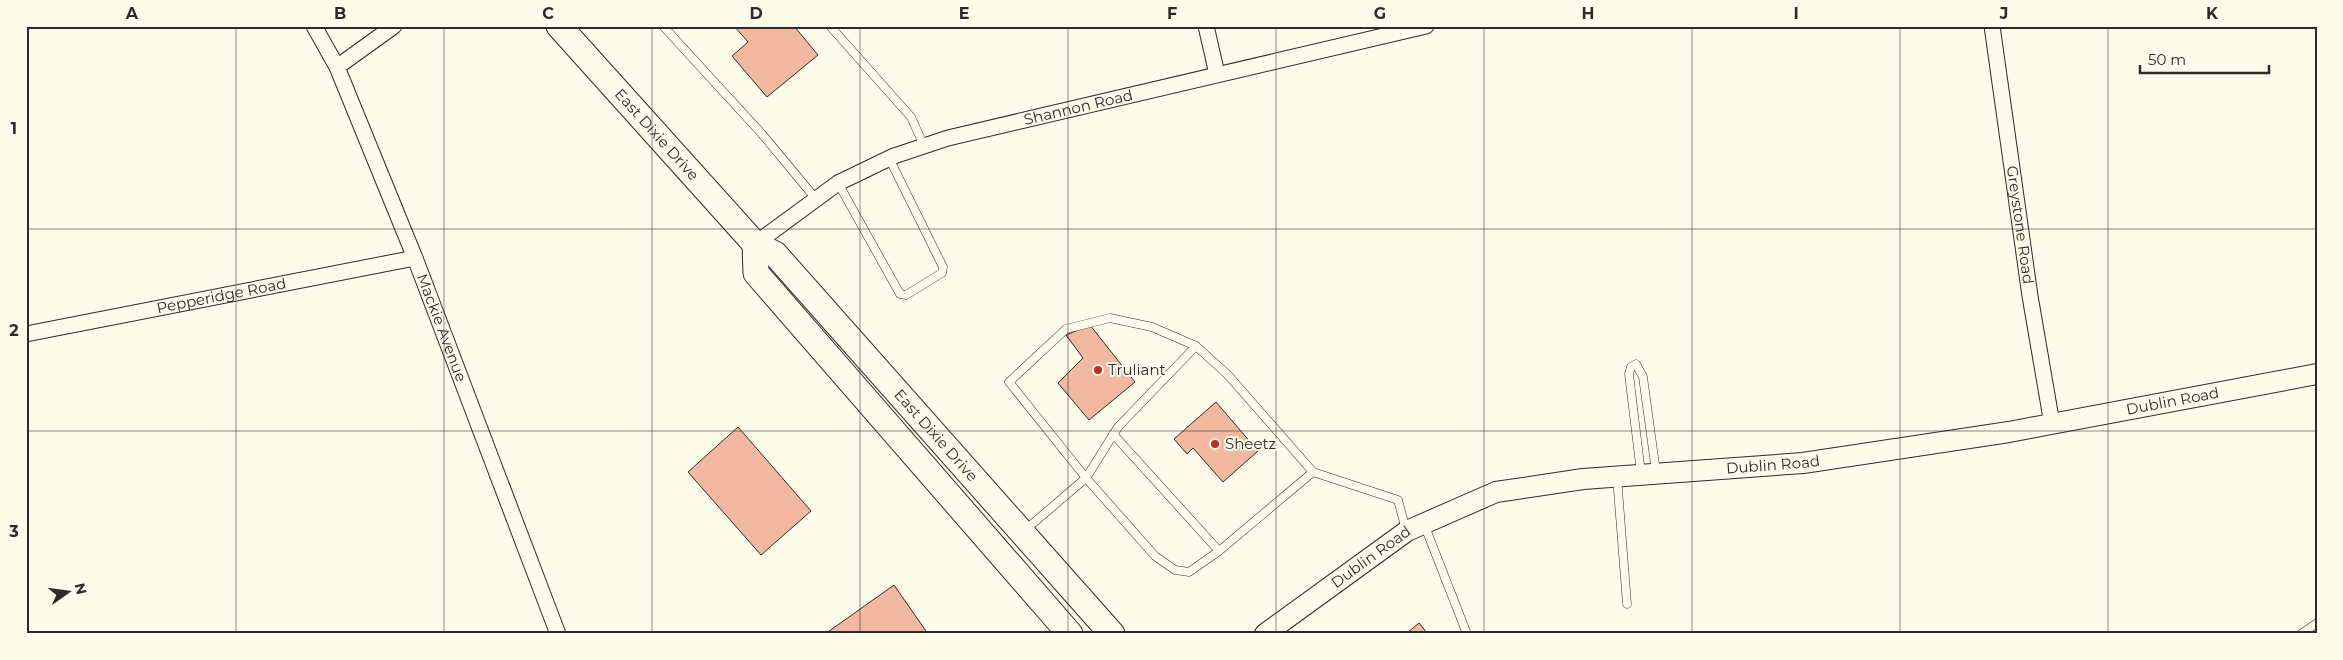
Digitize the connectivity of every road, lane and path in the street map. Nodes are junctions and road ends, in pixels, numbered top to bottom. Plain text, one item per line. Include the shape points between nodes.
1 (314, 26) edge
2 (394, 26) edge
3 (558, 26) edge
4 (663, 26) edge
5 (830, 26) edge
6 (1206, 26) edge
7 (1426, 26) edge
8 (1992, 26) edge
9 (337, 67) junction
10 (1217, 74) junction
11 (924, 146) junction
12 (889, 158) junction
13 (838, 183) junction
14 (816, 199) junction
15 (755, 244) junction
16 (415, 258) junction
17 (26, 334) edge
18 (1196, 346) junction
19 (2317, 374) edge
20 (2052, 424) junction
21 (1114, 434) junction
22 (1313, 472) junction
23 (1649, 475) junction
24 (1617, 477) junction
25 (1086, 478) junction
26 (1416, 528) junction
27 (1023, 532) junction
28 (1219, 551) junction
29 (1627, 604) dead end
30 (2317, 623) edge
31 (558, 634) edge
32 (1070, 634) edge
33 (1112, 634) edge
34 (1265, 634) edge
35 (1466, 634) edge
36 (2301, 634) edge

1 - 9 street, Mackie Avenue
2 - 9 street
3 - 15 main road, East Dixie Drive
4 - 14 lane via 762,134
5 - 11 lane via 911,117
6 - 10 street
7 - 10 street, Shannon Road
8 - 20 street, Greystone Road via 2030,296
9 - 16 street, Mackie Avenue
10 - 11 street, Shannon Road via 1038,115
11 - 12 street, Shannon Road
12 - 13 street, Shannon Road
12 - 13 lane via 943,267 942,273 906,295 900,294
13 - 14 street, Shannon Road
14 - 15 street, Shannon Road
15 - 27 main road, East Dixie Drive via 774,254
15 - 32 main road, East Dixie Drive via 756,273
16 - 17 street, Pepperidge Road
16 - 31 street, Mackie Avenue
18 - 21 lane
18 - 22 lane via 1228,375
18 - 25 lane via 1152,327 1110,318 1066,329 1009,382
19 - 20 street, Dublin Road
20 - 23 street, Dublin Road via 1803,463
21 - 25 lane
21 - 28 lane
22 - 26 lane via 1398,500
22 - 28 lane
23 - 23 lane via 1629,374 1636,364 1644,377
23 - 24 street, Dublin Road
24 - 26 street, Dublin Road via 1496,492
24 - 29 lane
25 - 27 lane
25 - 28 lane via 1155,556 1175,570 1189,572
26 - 34 street, Dublin Road
26 - 35 lane
27 - 33 main road, East Dixie Drive
30 - 36 lane

